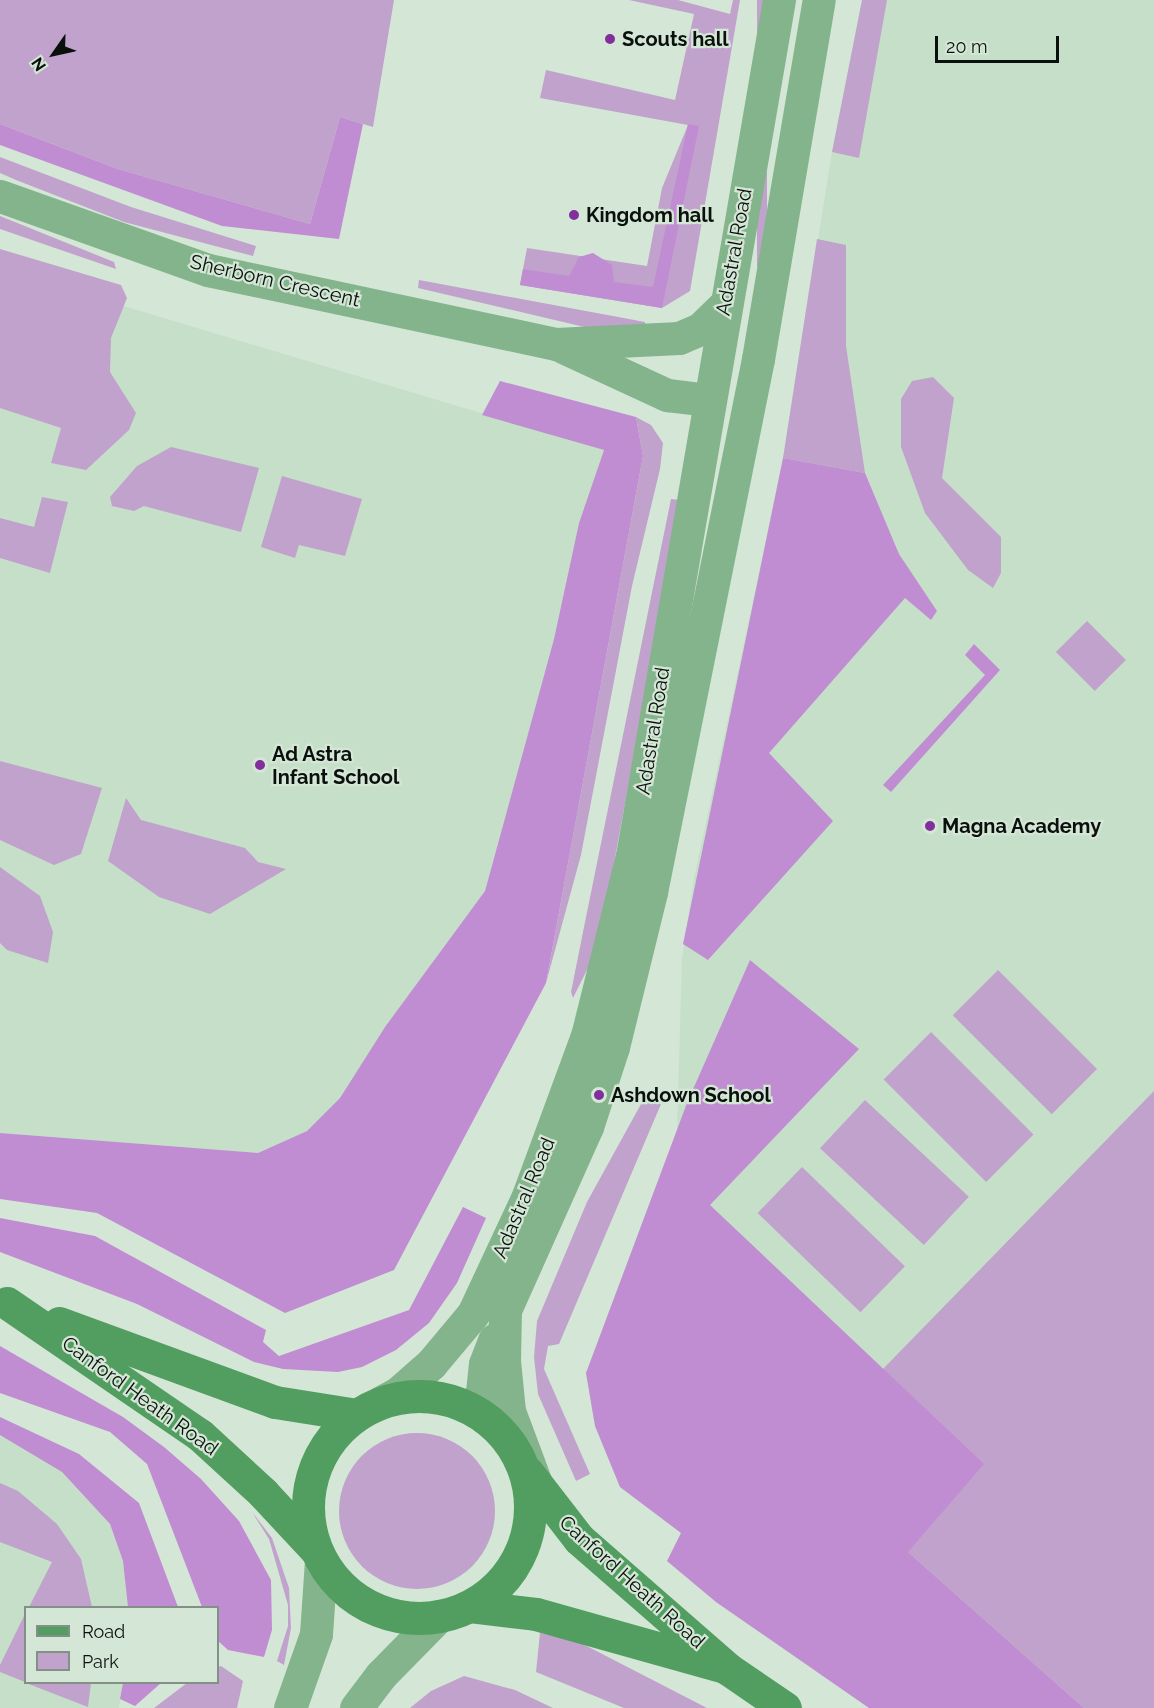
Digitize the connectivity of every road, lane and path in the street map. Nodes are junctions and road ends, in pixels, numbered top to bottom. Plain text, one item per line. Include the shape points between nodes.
1 (779, 0) edge
2 (819, 0) edge
3 (807, 80) junction
4 (0, 196) edge
5 (725, 304) junction
6 (653, 341) junction
7 (556, 344) junction
8 (707, 387) junction
9 (743, 431) junction
10 (4, 1301) edge
11 (505, 1310) junction
12 (369, 1408) junction
13 (485, 1418) junction
14 (529, 1473) junction
15 (319, 1555) junction
16 (470, 1606) junction
17 (439, 1617) junction
18 (728, 1668) junction
19 (290, 1708) edge
20 (356, 1708) edge
21 (785, 1708) edge

1 - 5 street, Adastral Road
2 - 3 street
3 - 8 street via 776,137
3 - 9 street
4 - 7 street, Sherborn Crescent via 208,270
5 - 6 street, Sherborn Crescent via 700,329
5 - 8 street, Adastral Road
6 - 7 street, Sherborn Crescent
6 - 8 street, Sherborn Crescent
7 - 8 street, Sherborn Crescent
8 - 9 street via 742,399
8 - 12 street, Adastral Road via 632,856 587,1036 528,1196 473,1314 431,1364 398,1393
9 - 11 street via 651,892 613,1047 587,1127
10 - 12 main road, Canford Heath Road via 275,1402
10 - 15 main road, Canford Heath Road via 200,1435 263,1493
11 - 13 street via 485,1364
11 - 14 street via 504,1361 509,1411
12 - 13 main road, Canford Heath Road via 414,1396 439,1397
12 - 15 main road via 333,1436 312,1475 308,1507
13 - 14 main road, Canford Heath Road via 506,1437
14 - 16 main road via 530,1503 524,1544 502,1581
14 - 18 main road, Canford Heath Road via 579,1539
15 - 17 main road, Canford Heath Road via 339,1584 371,1608 400,1617
15 - 19 street via 316,1634
16 - 17 main road, Canford Heath Road
16 - 18 main road, Canford Heath Road via 536,1614
17 - 20 street via 381,1675
18 - 21 main road, Canford Heath Road

